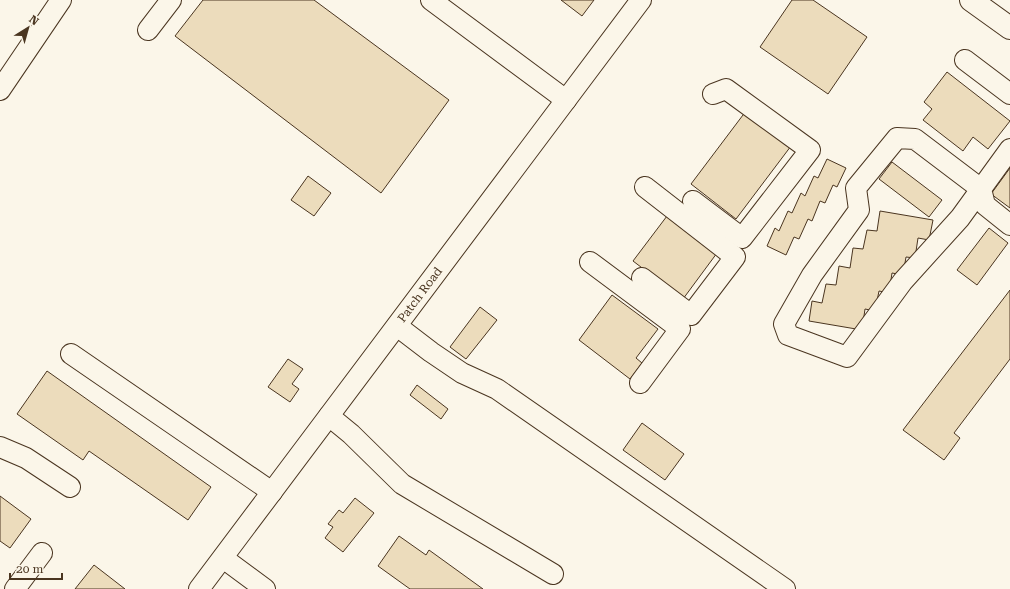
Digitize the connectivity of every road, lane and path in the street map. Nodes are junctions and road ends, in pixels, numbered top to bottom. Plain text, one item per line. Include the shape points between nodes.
1 (61, 0) edge
2 (171, 0) edge
3 (431, 0) edge
4 (641, 0) edge
5 (972, 0) edge
6 (1010, 28) edge
7 (148, 30) dead end
8 (965, 60) dead end
9 (0, 90) edge
10 (713, 94) dead end
11 (1010, 94) edge
12 (566, 100) junction
13 (1010, 149) edge
14 (645, 187) dead end
15 (981, 189) junction
16 (693, 201) dead end
17 (1010, 225) edge
18 (590, 262) dead end
19 (642, 278) dead end
20 (397, 326) junction
21 (71, 354) dead end
22 (640, 383) dead end
23 (329, 416) junction
24 (0, 448) edge
25 (70, 487) dead end
26 (272, 492) junction
27 (42, 553) dead end
28 (223, 558) junction
29 (553, 574) dead end
30 (15, 589) edge
31 (200, 589) edge
32 (265, 589) edge
33 (785, 589) edge

1 - 9 street
2 - 7 street
3 - 12 street
4 - 12 street, Patch Road
5 - 6 main road
8 - 11 street
10 - 16 street via 726,90 810,150 742,238
12 - 20 street, Patch Road
13 - 15 street
14 - 19 street via 735,257 691,315
15 - 15 street via 960,218 903,281 847,358 788,335 784,324 812,275 859,210 856,188 897,138 914,138
15 - 17 street via 984,205
18 - 22 street via 680,329
20 - 23 street, Patch Road
20 - 33 street via 462,373 497,389
21 - 26 street
23 - 26 street, Patch Road
23 - 29 street via 402,484
24 - 25 street via 26,458
26 - 28 street, Patch Road
27 - 30 street
28 - 31 street, Patch Road
28 - 32 street

